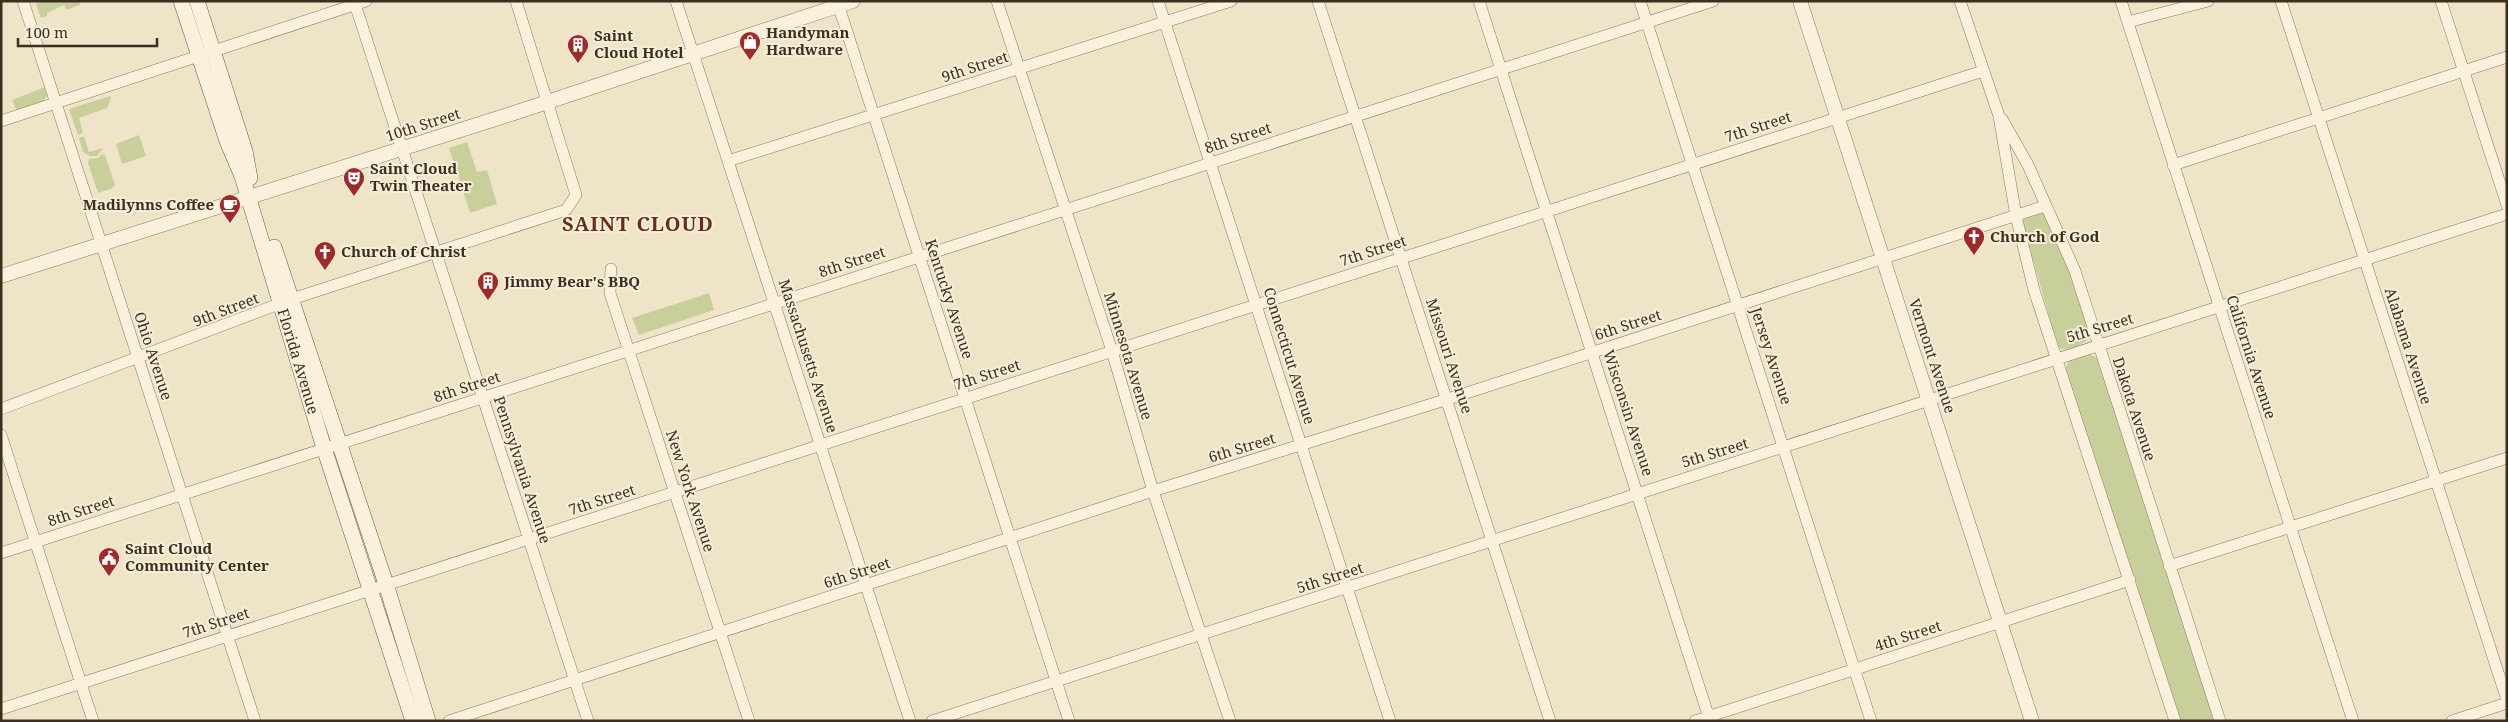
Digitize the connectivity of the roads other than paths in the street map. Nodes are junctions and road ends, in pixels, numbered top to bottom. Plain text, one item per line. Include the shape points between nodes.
1 (23, 1) edge
2 (181, 1) edge
3 (197, 1) edge
4 (516, 1) edge
5 (676, 1) edge
6 (853, 1) edge
7 (997, 1) edge
8 (1158, 1) edge
9 (1231, 1) edge
10 (1318, 1) edge
11 (1479, 1) edge
12 (1640, 1) edge
13 (1713, 1) edge
14 (1800, 1) edge
15 (1960, 1) edge
16 (2121, 1) edge
17 (2208, 1) edge
18 (2281, 1) edge
19 (2441, 1) edge
20 (358, 2) edge
21 (837, 4) edge
22 (2128, 22) junction
23 (1164, 23) junction
24 (1646, 23) junction
25 (205, 53) junction
26 (693, 54) junction
27 (2507, 57) edge
28 (1019, 69) junction
29 (1501, 69) junction
30 (1983, 71) junction
31 (2464, 71) junction
32 (548, 102) junction
33 (56, 104) junction
34 (874, 116) junction
35 (1354, 116) junction
36 (1999, 116) junction
37 (2318, 117) junction
38 (1837, 118) junction
39 (1, 121) edge
40 (403, 149) junction
41 (728, 162) junction
42 (1211, 163) junction
43 (1692, 164) junction
44 (2173, 165) junction
45 (253, 196) junction
46 (2507, 204) edge
47 (2046, 206) junction
48 (1065, 210) junction
49 (1546, 212) junction
50 (2507, 214) edge
51 (2016, 216) junction
52 (102, 244) junction
53 (437, 252) junction
54 (920, 256) junction
55 (1401, 258) junction
56 (1884, 258) junction
57 (2363, 260) junction
58 (611, 269) dead end
59 (1, 276) edge
60 (286, 303) junction
61 (775, 303) junction
62 (1257, 305) junction
63 (1738, 305) junction
64 (2219, 306) junction
65 (2098, 345) junction
66 (629, 350) junction
67 (1112, 351) junction
68 (1593, 352) junction
69 (2057, 357) junction
70 (138, 358) junction
71 (482, 398) junction
72 (965, 398) junction
73 (1448, 399) junction
74 (1928, 400) junction
75 (1, 409) edge
76 (1, 435) edge
77 (339, 444) junction
78 (820, 444) junction
79 (1301, 446) junction
80 (324, 448) junction
81 (1784, 448) junction
82 (2507, 458) edge
83 (2436, 481) junction
84 (1154, 491) junction
85 (674, 492) junction
86 (1638, 493) junction
87 (182, 494) junction
88 (2290, 528) junction
89 (529, 539) junction
90 (1011, 539) junction
91 (1493, 540) junction
92 (35, 542) junction
93 (1, 553) edge
94 (2169, 566) junction
95 (2130, 580) junction
96 (386, 584) junction
97 (866, 586) junction
98 (1348, 588) junction
99 (371, 590) junction
100 (2000, 622) junction
101 (720, 634) junction
102 (1203, 634) junction
103 (228, 635) junction
104 (1854, 669) junction
105 (574, 679) junction
106 (1056, 681) junction
107 (81, 683) junction
108 (2507, 701) edge
109 (1, 709) edge
110 (1709, 719) edge
111 (93, 721) edge
112 (255, 721) edge
113 (413, 721) edge
114 (428, 721) edge
115 (449, 721) edge
116 (588, 721) edge
117 (749, 721) edge
118 (910, 721) edge
119 (932, 721) edge
120 (1069, 721) edge
121 (1230, 721) edge
122 (1390, 721) edge
123 (1550, 721) edge
124 (1695, 721) edge
125 (1871, 721) edge
126 (2032, 721) edge
127 (2175, 721) edge
128 (2220, 721) edge
129 (2353, 721) edge
130 (2452, 721) edge

1 - 33 street, Ohio Avenue
2 - 25 main road, Florida Avenue
3 - 25 main road, Florida Avenue
4 - 32 street
5 - 26 street, Massachusetts Avenue
6 - 21 street, 10th Street
7 - 28 street, Minnesota Avenue
8 - 23 street, Connecticut Avenue
9 - 23 street, 9th Street
10 - 35 street, Missouri Avenue
11 - 29 street, Wisconsin Avenue
12 - 24 street, Jersey Avenue
13 - 24 street, 8th Street
14 - 38 street, Vermont Avenue
15 - 30 street, Dakota Avenue
16 - 22 street, California Avenue
17 - 22 street
18 - 37 street, Alabama Avenue
19 - 31 street
20 - 25 street
20 - 40 street, Pennsylvania Avenue
21 - 26 street, 10th Street
21 - 34 street, Kentucky Avenue
22 - 44 street, California Avenue
23 - 28 street, 9th Street
23 - 42 street, Connecticut Avenue
24 - 29 street, 8th Street
24 - 43 street, Jersey Avenue
25 - 33 street
25 - 45 main road, Florida Avenue
26 - 32 street, 10th Street
26 - 41 street, Massachusetts Avenue
27 - 31 street
28 - 34 street, 9th Street
28 - 48 street, Minnesota Avenue
29 - 35 street, 8th Street
29 - 49 street, Wisconsin Avenue
30 - 36 street, Dakota Avenue
30 - 38 street, 7th Street
31 - 37 street
31 - 46 street
32 - 40 street, 10th Street
32 - 53 street, 9th Street via 576,195 574,201 566,210
33 - 39 street
33 - 52 street, Ohio Avenue
34 - 41 street, 9th Street
34 - 54 street, Kentucky Avenue
35 - 42 street, 8th Street
35 - 55 street, Missouri Avenue
36 - 47 street, Dakota Avenue
36 - 51 street, Dakota Avenue
37 - 44 street
37 - 57 street, Alabama Avenue
38 - 43 street, 7th Street
38 - 56 street, Vermont Avenue
40 - 45 street, 10th Street
40 - 53 street, Pennsylvania Avenue
41 - 61 street, Massachusetts Avenue
42 - 48 street, 8th Street
42 - 62 street, Connecticut Avenue
43 - 49 street, 7th Street
43 - 63 street, Jersey Avenue
44 - 64 street, California Avenue
45 - 52 street, 10th Street
45 - 60 main road, Florida Avenue
47 - 51 street, 6th Street
47 - 65 street, Dakota Avenue via 2075,271
48 - 54 street, 8th Street
48 - 67 street, Minnesota Avenue
49 - 55 street, 7th Street
49 - 68 street, Wisconsin Avenue
50 - 57 street, 5th Street
51 - 56 street, 6th Street
51 - 69 street, Dakota Avenue via 2034,290
52 - 59 street, 10th Street
52 - 70 street, Ohio Avenue
53 - 60 street, 9th Street
53 - 71 street, Pennsylvania Avenue
54 - 61 street, 8th Street
54 - 72 street, Kentucky Avenue
55 - 62 street, 7th Street
55 - 73 street, Missouri Avenue
56 - 63 street, 6th Street
56 - 74 street, Vermont Avenue
57 - 64 street, 5th Street
57 - 83 street, Alabama Avenue
58 - 66 street, New York Avenue via 610,293
60 - 70 street, 9th Street
60 - 77 main road, Florida Avenue
60 - 80 main road, Florida Avenue
61 - 66 street, 8th Street
61 - 78 street, Massachusetts Avenue
62 - 67 street, 7th Street
62 - 79 street, Connecticut Avenue
63 - 68 street, 6th Street
63 - 81 street, Jersey Avenue
64 - 65 street, 5th Street
64 - 88 street, California Avenue
65 - 69 street, 5th Street
65 - 94 street, Dakota Avenue
66 - 71 street, 8th Street
66 - 85 street, New York Avenue
67 - 72 street, 7th Street
67 - 84 street, Minnesota Avenue
68 - 73 street, 6th Street
68 - 86 street, Wisconsin Avenue
69 - 74 street, 5th Street
69 - 95 street, Dakota Avenue
70 - 75 street, 9th Street
70 - 87 street, Ohio Avenue
71 - 77 street, 8th Street
71 - 89 street, Pennsylvania Avenue
72 - 78 street, 7th Street
72 - 90 street, Kentucky Avenue
73 - 79 street, 6th Street
73 - 91 street, Missouri Avenue
74 - 81 street, 5th Street
74 - 100 street, Vermont Avenue
76 - 92 street
77 - 80 street, 8th Street
77 - 96 main road, Florida Avenue
78 - 85 street, 7th Street
78 - 97 street, Massachusetts Avenue
79 - 84 street, 6th Street
79 - 98 street, Connecticut Avenue
80 - 87 street, 8th Street
80 - 99 main road, Florida Avenue
81 - 86 street, 5th Street
81 - 104 street, Jersey Avenue
82 - 83 street
83 - 88 street
83 - 108 street, Alabama Avenue
84 - 90 street, 6th Street
84 - 102 street, Minnesota Avenue
85 - 89 street, 7th Street
85 - 101 street, New York Avenue
86 - 91 street, 5th Street
86 - 110 street, Wisconsin Avenue
87 - 92 street, 8th Street
87 - 103 street, Ohio Avenue
88 - 94 street
88 - 129 street, California Avenue
89 - 96 street, 7th Street
89 - 105 street, Pennsylvania Avenue
90 - 97 street, 6th Street
90 - 106 street, Kentucky Avenue
91 - 98 street, 5th Street
91 - 123 street, Missouri Avenue
92 - 93 street, 8th Street
92 - 107 street
94 - 128 street, Dakota Avenue
95 - 100 street, 4th Street
95 - 127 street, Dakota Avenue
96 - 99 street, 7th Street
96 - 114 main road, Florida Avenue
97 - 101 street, 6th Street
97 - 118 street, Massachusetts Avenue
98 - 102 street, 5th Street
98 - 122 street, Connecticut Avenue
99 - 103 street, 7th Street
99 - 113 main road, Florida Avenue
100 - 104 street, 4th Street
100 - 126 street, Vermont Avenue
101 - 105 street, 6th Street
101 - 117 street, New York Avenue
102 - 106 street, 5th Street
102 - 121 street, Minnesota Avenue
103 - 107 street, 7th Street
103 - 112 street, Ohio Avenue
104 - 110 street, 4th Street
104 - 125 street, Jersey Avenue
105 - 115 street, 6th Street
105 - 116 street, Pennsylvania Avenue
106 - 119 street, 5th Street
106 - 120 street, Kentucky Avenue
107 - 109 street, 7th Street
107 - 111 street
108 - 130 street
110 - 124 street, 4th Street

